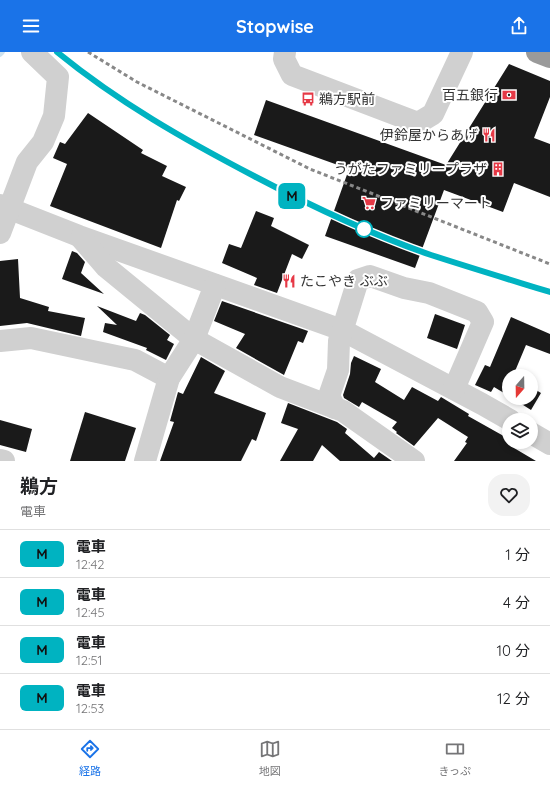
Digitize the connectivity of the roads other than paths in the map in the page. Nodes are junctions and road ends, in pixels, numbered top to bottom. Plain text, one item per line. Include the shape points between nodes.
1 (32, 52) edge
2 (285, 52) edge
3 (462, 52) edge
4 (537, 52) edge
5 (550, 57) edge
6 (5, 207) edge
7 (0, 233) edge
8 (79, 236) junction
9 (215, 285) junction
10 (342, 330) junction
11 (194, 339) junction
12 (0, 341) edge
13 (169, 378) junction
14 (454, 389) junction
15 (334, 408) junction
16 (502, 416) edge
17 (538, 437) edge
18 (550, 444) edge
19 (0, 460) edge
20 (4, 461) edge
21 (145, 461) edge
22 (414, 461) edge

1 - 6 street via 58,77 58,108 43,142 28,162
2 - 3 street via 284,59 292,75 418,123 433,114
4 - 5 highway
6 - 7 street
6 - 8 street
8 - 9 street
8 - 11 street via 106,267
9 - 10 street
9 - 11 street
10 - 14 street
10 - 14 street via 358,280 370,276 404,288 429,293 477,312 483,322
10 - 15 street via 338,370 329,396
11 - 13 street
11 - 15 street via 280,387
12 - 13 street via 31,338 135,360
13 - 21 street
14 - 16 street
15 - 22 street via 343,411
17 - 18 street
19 - 20 street

